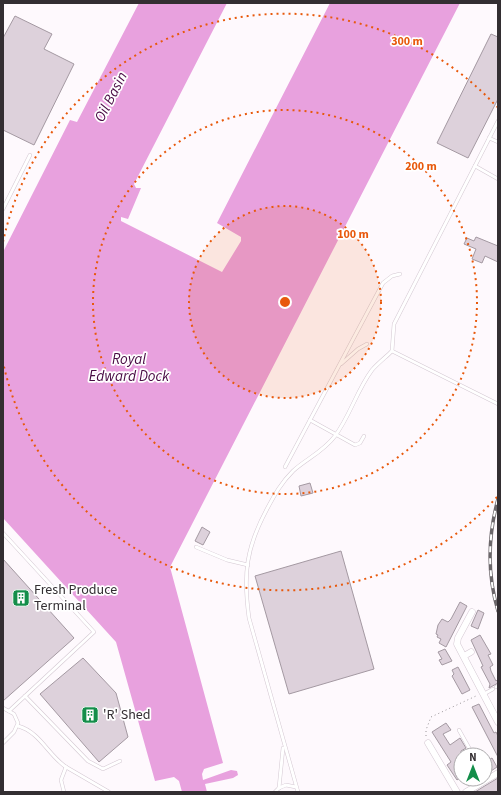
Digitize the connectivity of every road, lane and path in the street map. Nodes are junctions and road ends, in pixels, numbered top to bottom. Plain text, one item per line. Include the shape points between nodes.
1 (498, 121) edge
2 (490, 138) junction
3 (498, 142) edge
4 (30, 155) dead end
5 (475, 166) junction
6 (498, 179) edge
7 (3, 209) edge
8 (400, 274) dead end
9 (367, 344) dead end
10 (392, 351) junction
11 (339, 366) junction
12 (498, 404) edge
13 (310, 420) junction
14 (336, 434) junction
15 (364, 436) dead end
16 (285, 467) dead end
17 (3, 533) edge
18 (196, 547) dead end
19 (248, 565) junction
20 (472, 612) dead end
21 (471, 652) dead end
22 (464, 656) junction
23 (493, 689) dead end
24 (483, 694) junction
25 (25, 696) junction
26 (3, 708) edge
27 (9, 710) junction
28 (497, 719) edge
29 (17, 727) junction
30 (459, 730) dead end
31 (3, 743) edge
32 (428, 743) joint
33 (283, 744) junction
34 (469, 747) edge
35 (120, 761) dead end
36 (66, 767) junction
37 (296, 787) junction
38 (279, 788) junction
39 (64, 792) edge
40 (109, 792) edge
41 (275, 792) edge
42 (298, 792) edge
43 (457, 792) edge

1 - 2 lane
2 - 3 lane
2 - 5 lane
4 - 7 lane
5 - 6 lane
5 - 10 lane via 394,324
8 - 11 lane via 383,283
9 - 11 lane
10 - 12 lane
10 - 14 lane via 372,370
11 - 13 lane
13 - 14 lane
13 - 16 lane
14 - 15 lane via 355,445 360,443
14 - 19 lane via 318,454 295,469 280,484 252,541
17 - 25 lane via 94,632
18 - 19 lane via 227,560
19 - 33 lane via 246,593 249,618
20 - 22 street via 457,641
21 - 22 street
22 - 24 street
23 - 24 lane
24 - 28 street
24 - 32 path via 431,717 426,730
25 - 27 lane
25 - 35 lane via 88,761 103,769
26 - 27 lane
27 - 29 lane via 16,717
29 - 31 lane
29 - 36 lane via 33,733
30 - 34 lane
32 - 43 street
33 - 37 lane
33 - 38 lane
36 - 39 lane via 61,780
36 - 40 lane
37 - 38 lane via 286,785
37 - 42 lane
38 - 41 lane

